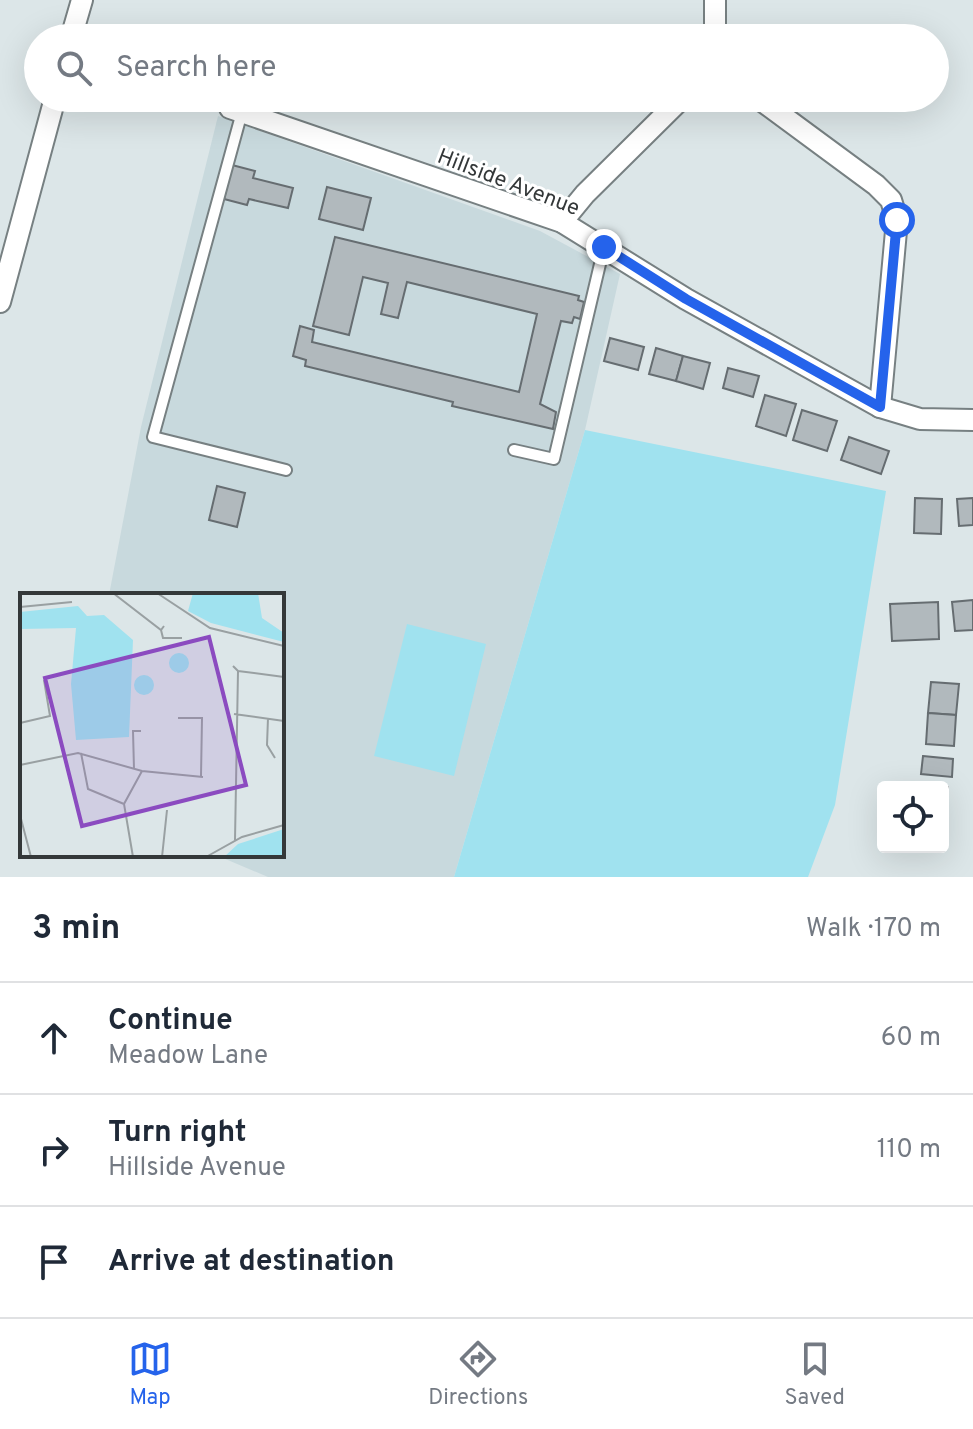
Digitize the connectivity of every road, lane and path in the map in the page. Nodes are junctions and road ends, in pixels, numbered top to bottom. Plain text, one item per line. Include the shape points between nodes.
1 (82, 0) edge
2 (715, 0) edge
3 (75, 24) edge
4 (715, 24) edge
5 (51, 112) edge
6 (235, 112) edge
7 (242, 112) edge
8 (668, 112) edge
9 (777, 112) edge
10 (562, 222) junction
11 (604, 247) junction
12 (0, 302) edge
13 (880, 407) junction
14 (973, 420) edge
15 (514, 450) dead end
16 (286, 470) dead end

1 - 3 street
2 - 4 street
5 - 12 street
6 - 16 lane via 153,437
7 - 10 street, Hillside Avenue
8 - 10 street
9 - 13 street via 891,200 897,220
10 - 11 street, Hillside Avenue
11 - 13 street, Hillside Avenue
11 - 15 lane via 554,459
13 - 14 street, Hillside Avenue via 920,419

